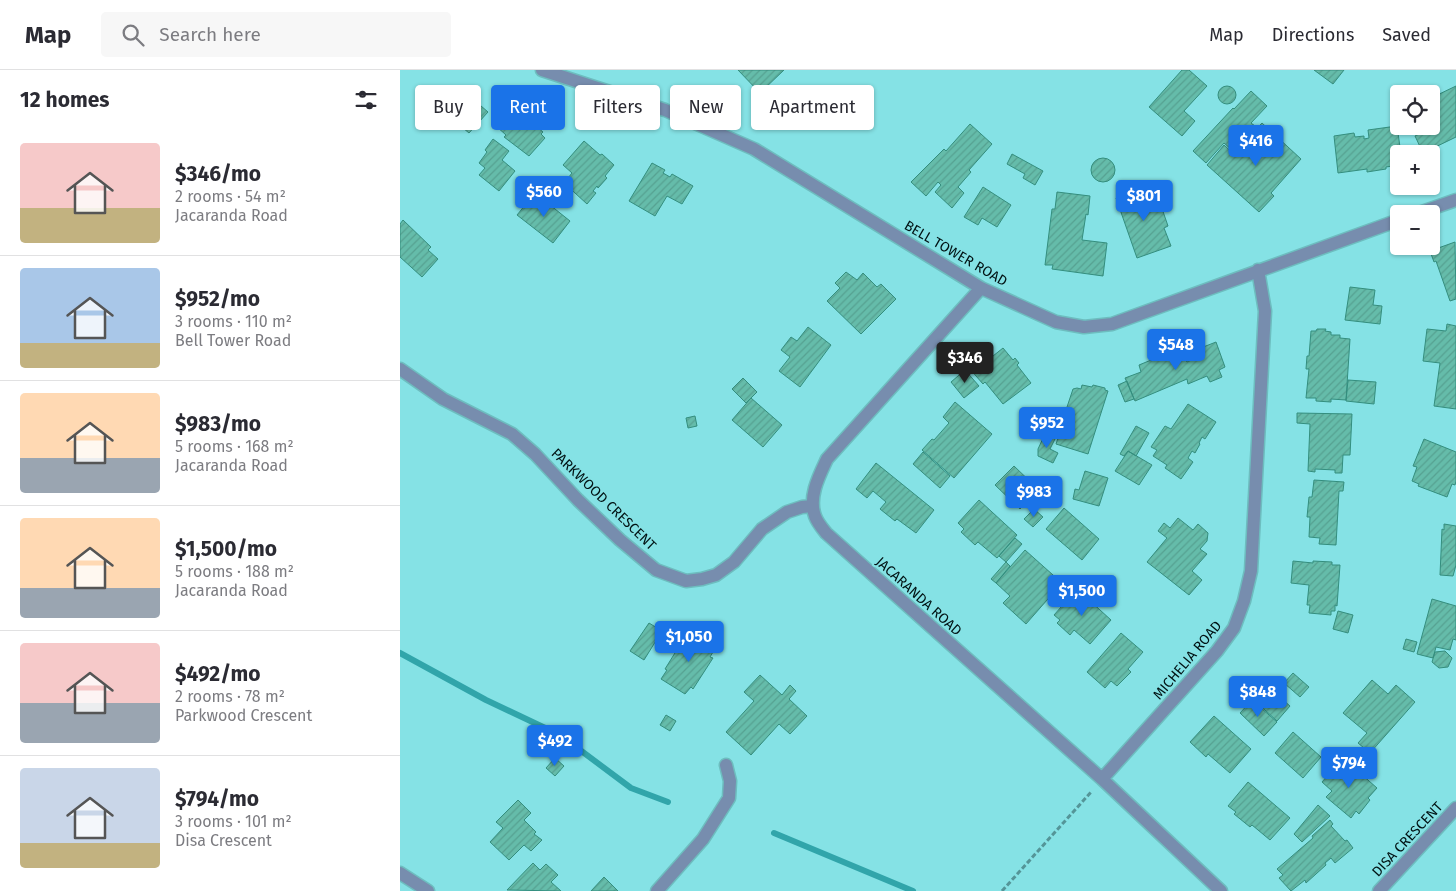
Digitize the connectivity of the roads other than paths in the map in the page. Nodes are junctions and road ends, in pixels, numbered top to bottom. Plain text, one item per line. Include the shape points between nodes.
1 (542, 70) edge
2 (1456, 200) edge
3 (1440, 206) edge
4 (1390, 223) edge
5 (1258, 270) junction
6 (981, 288) junction
7 (400, 369) edge
8 (812, 506) junction
9 (726, 765) dead end
10 (1102, 779) junction
11 (1456, 808) edge
12 (400, 873) edge
13 (428, 891) edge
14 (657, 891) edge
15 (1221, 891) edge
16 (1379, 891) edge

1 - 6 street, BELL TOWER ROAD via 665,110 754,149
2 - 3 street
4 - 5 street, BELL TOWER ROAD
5 - 6 street, BELL TOWER ROAD via 1112,324 1084,327 1056,322
5 - 10 street, MICHELIA ROAD via 1265,311 1251,571 1244,601 1234,628 1217,651
6 - 8 street via 827,459 816,480
7 - 8 street, PARKWOOD CRESCENT via 443,399 512,434 627,546 656,570 686,581 716,575 734,562 762,529 787,512
8 - 10 street, JACARANDA ROAD via 826,533
9 - 14 street via 730,781 729,798 704,839
10 - 15 street, JACARANDA ROAD
11 - 16 street, DISA CRESCENT
12 - 13 street

